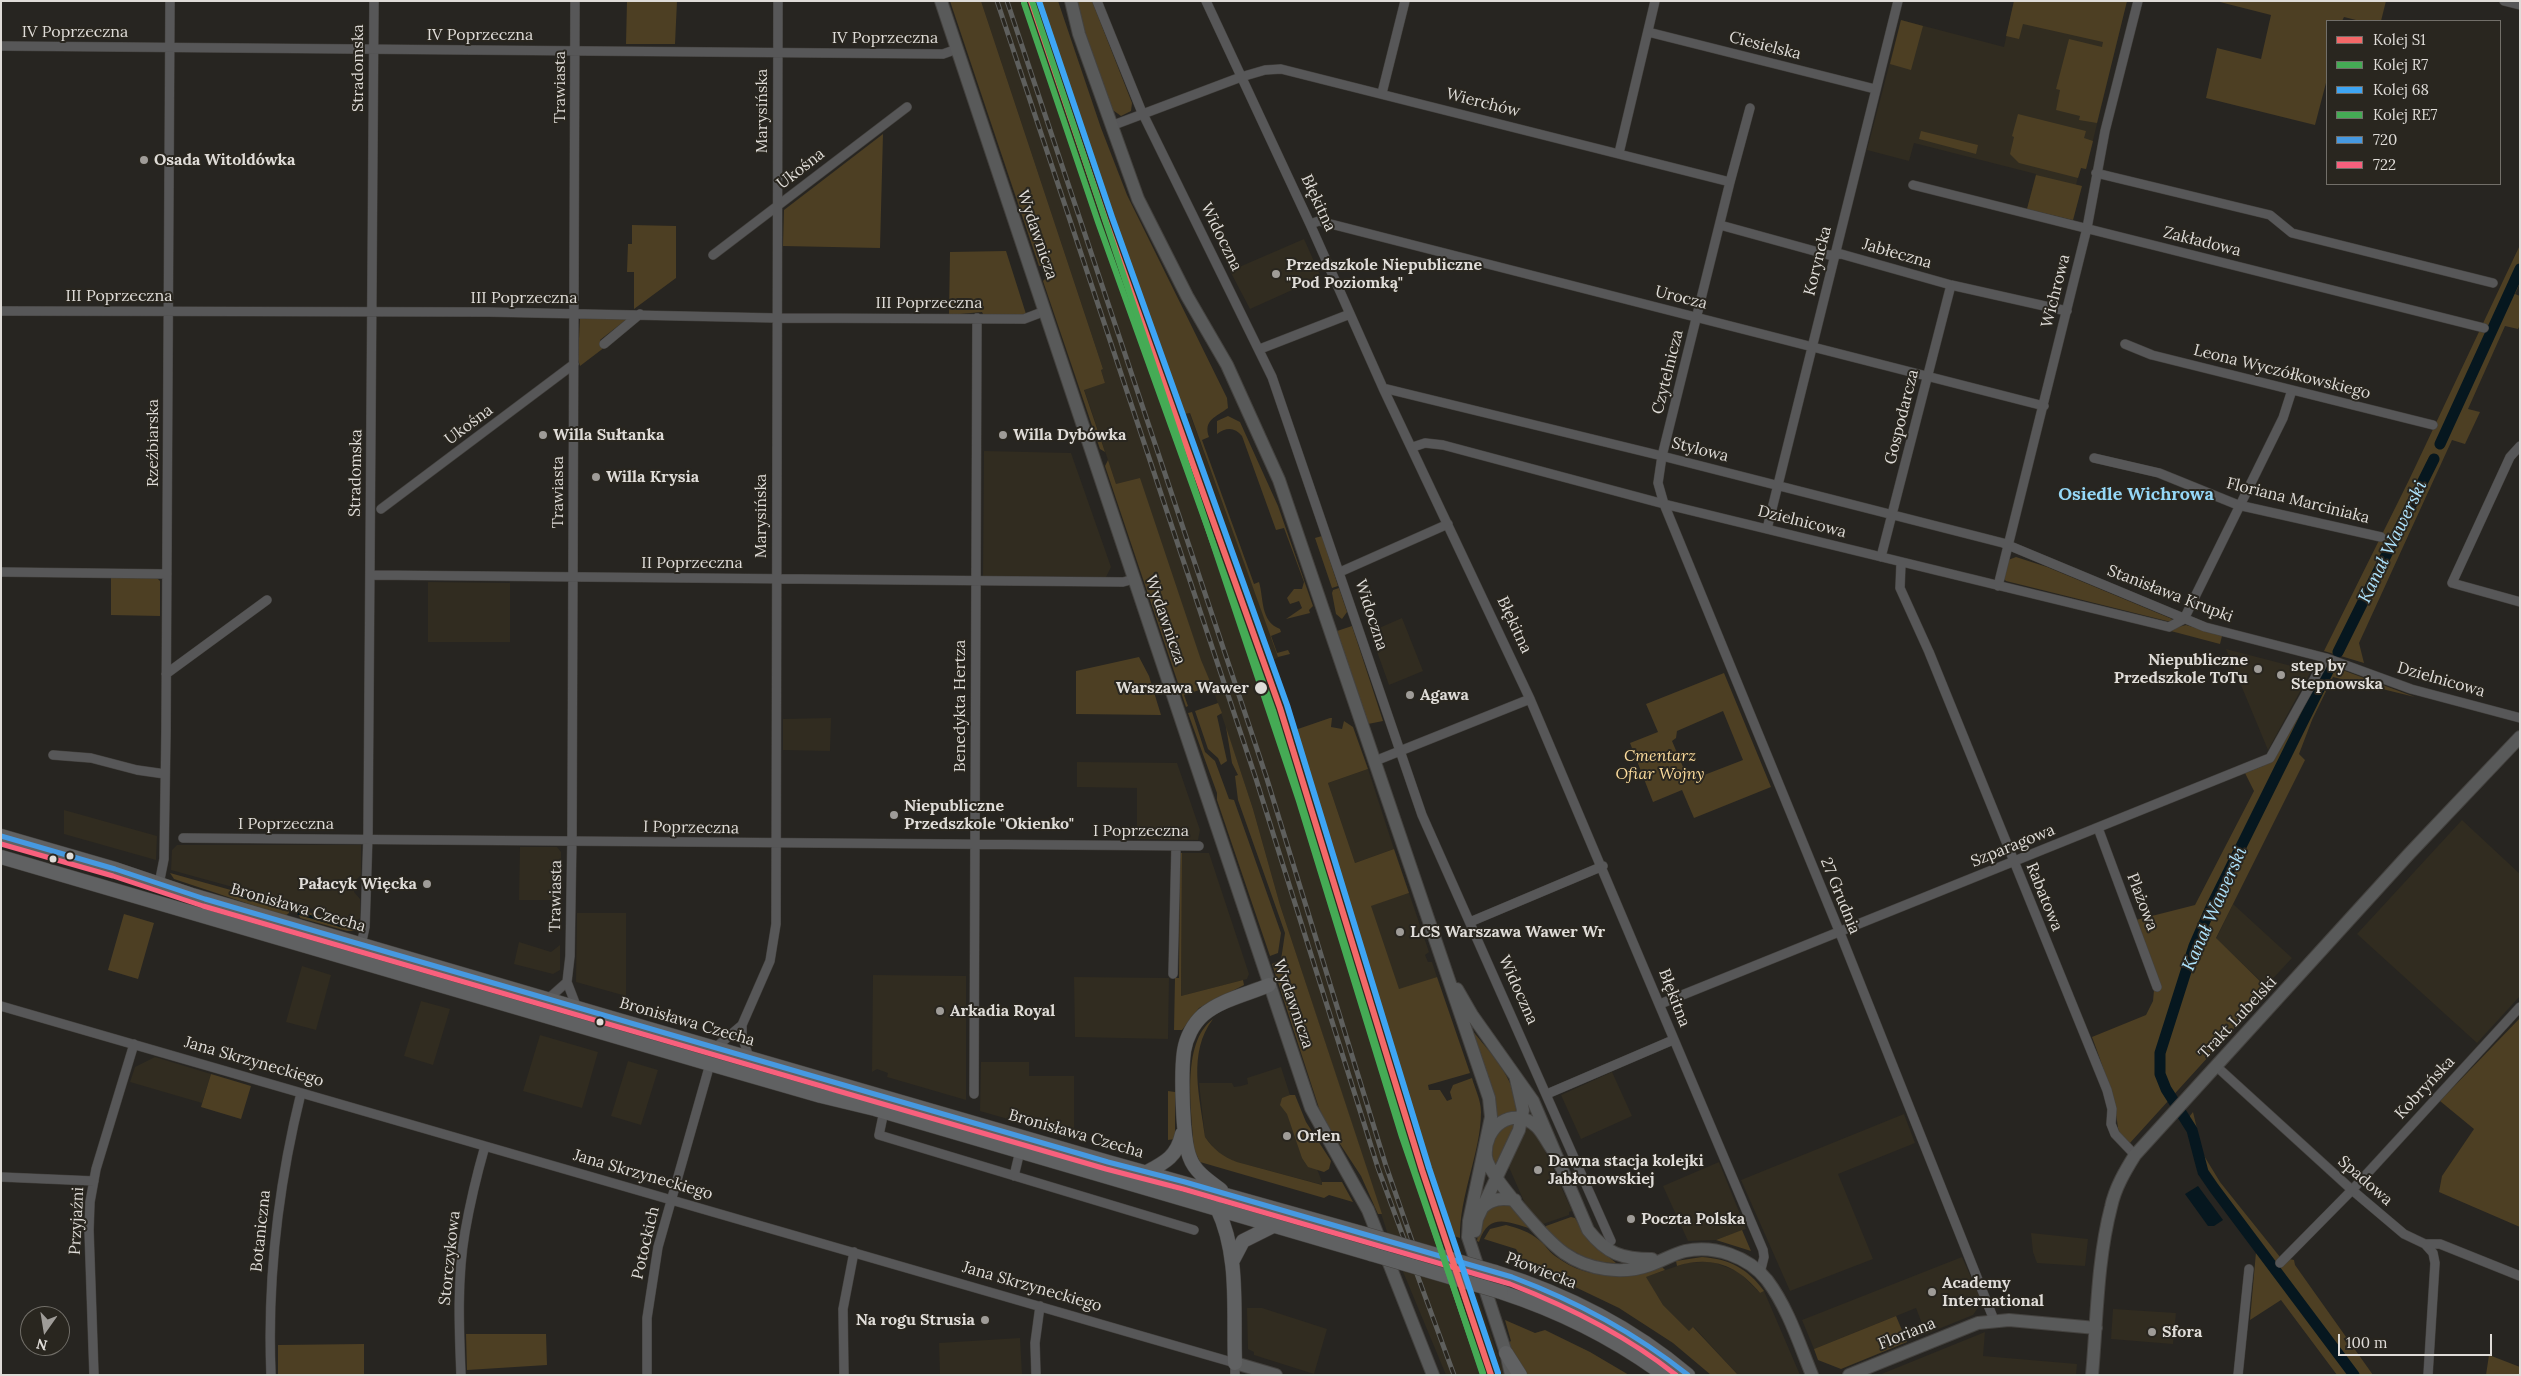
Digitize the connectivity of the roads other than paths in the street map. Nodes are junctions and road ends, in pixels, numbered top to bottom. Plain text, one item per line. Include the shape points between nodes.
1 (170, 1) edge
2 (374, 1) edge
3 (575, 1) edge
4 (778, 1) edge
5 (941, 1) edge
6 (1071, 1) edge
7 (1097, 1) edge
8 (1206, 1) edge
9 (1406, 1) edge
10 (1656, 1) edge
11 (1898, 1) edge
12 (2138, 1) edge
13 (2504, 1) edge
14 (2520, 5) edge
15 (1648, 32) junction
16 (1, 46) edge
17 (170, 47) junction
18 (373, 49) junction
19 (957, 49) junction
20 (575, 51) junction
21 (777, 53) junction
22 (1242, 77) junction
23 (1875, 90) junction
24 (1382, 93) junction
25 (907, 107) dead end
26 (1750, 108) dead end
27 (1142, 113) junction
28 (1112, 126) junction
29 (1619, 153) junction
30 (2096, 173) junction
31 (1730, 182) junction
32 (1913, 185) dead end
33 (778, 206) junction
34 (1310, 224) junction
35 (1720, 225) junction
36 (2087, 228) junction
37 (1836, 254) junction
38 (713, 255) dead end
39 (2494, 283) dead end
40 (1951, 285) junction
41 (1, 311) edge
42 (169, 311) junction
43 (1045, 311) junction
44 (2067, 311) junction
45 (372, 314) junction
46 (574, 314) junction
47 (640, 314) junction
48 (1350, 314) junction
49 (1697, 317) junction
50 (776, 318) junction
51 (977, 318) junction
52 (2484, 328) dead end
53 (604, 344) dead end
54 (2125, 344) dead end
55 (1813, 347) junction
56 (1260, 350) junction
57 (574, 364) junction
58 (1928, 376) junction
59 (1383, 388) junction
60 (2292, 390) junction
61 (2044, 406) junction
62 (2433, 425) dead end
63 (2520, 446) edge
64 (1413, 447) junction
65 (1662, 456) junction
66 (2094, 458) dead end
67 (1658, 483) joint
68 (1777, 486) junction
69 (1664, 504) junction
70 (2238, 505) junction
71 (381, 509) dead end
72 (1892, 515) junction
73 (1448, 524) junction
74 (1767, 529) junction
75 (2381, 537) dead end
76 (2008, 545) junction
77 (1881, 557) junction
78 (1901, 562) junction
79 (1, 572) edge
80 (1340, 572) junction
81 (168, 574) junction
82 (370, 575) junction
83 (573, 577) junction
84 (776, 578) junction
85 (1134, 578) junction
86 (976, 580) junction
87 (1998, 586) junction
88 (267, 600) dead end
89 (2520, 602) edge
90 (2184, 619) junction
91 (2326, 658) junction
92 (166, 674) junction
93 (1530, 699) junction
94 (2520, 718) edge
95 (2520, 737) edge
96 (1400, 751) junction
97 (53, 754) dead end
98 (1375, 761) junction
99 (165, 774) junction
100 (2098, 828) junction
101 (1, 836) edge
102 (183, 838) dead end
103 (368, 839) junction
104 (571, 842) junction
105 (777, 844) junction
106 (974, 846) junction
107 (1176, 846) junction
108 (1199, 846) dead end
109 (1, 857) edge
110 (2014, 862) junction
111 (1603, 866) junction
112 (159, 884) junction
113 (1470, 922) junction
114 (1840, 933) junction
115 (361, 945) junction
116 (1442, 961) junction
117 (1173, 974) dead end
118 (567, 982) junction
119 (1269, 985) junction
120 (2157, 987) dead end
121 (548, 1000) junction
122 (1660, 1004) junction
123 (1, 1006) edge
124 (2520, 1007) edge
125 (577, 1008) junction
126 (742, 1025) junction
127 (1673, 1040) junction
128 (134, 1044) junction
129 (715, 1048) junction
130 (749, 1058) junction
131 (710, 1064) junction
132 (2216, 1066) junction
133 (1516, 1075) junction
134 (301, 1093) junction
135 (974, 1094) dead end
136 (1546, 1094) junction
137 (884, 1111) junction
138 (1522, 1119) junction
139 (1185, 1123) junction
140 (1486, 1141) junction
141 (485, 1146) junction
142 (1552, 1149) junction
143 (1020, 1150) junction
144 (2135, 1155) junction
145 (1147, 1172) junction
146 (1014, 1176) junction
147 (1, 1177) edge
148 (1496, 1177) junction
149 (94, 1181) junction
150 (2352, 1190) junction
151 (1225, 1194) junction
152 (672, 1200) junction
153 (1515, 1200) junction
154 (1217, 1208) junction
155 (1481, 1210) junction
156 (1273, 1226) junction
157 (1194, 1230) dead end
158 (1365, 1234) joint
159 (1611, 1241) dead end
160 (2425, 1244) junction
161 (854, 1252) junction
162 (1372, 1254) joint
163 (1472, 1254) junction
164 (1232, 1260) junction
165 (1662, 1260) junction
166 (2280, 1263) dead end
167 (2249, 1269) dead end
168 (1760, 1273) junction
169 (2520, 1276) edge
170 (1040, 1306) junction
171 (1994, 1320) junction
172 (2096, 1328) junction
173 (1506, 1353) junction
174 (1235, 1369) edge
175 (1652, 1370) edge
176 (94, 1375) edge
177 (271, 1375) edge
178 (461, 1375) edge
179 (647, 1375) edge
180 (844, 1375) edge
181 (1036, 1375) edge
182 (1276, 1375) edge
183 (1433, 1375) edge
184 (1511, 1375) edge
185 (1520, 1375) edge
186 (1664, 1375) edge
187 (1688, 1375) edge
188 (1812, 1375) edge
189 (1849, 1375) edge
190 (2092, 1375) edge
191 (2238, 1375) edge
192 (2428, 1375) edge

1 - 17 street, Rzeźbiarska
2 - 18 street, Stradomska
3 - 20 street, Trawiasta
4 - 21 street, Marysińska
5 - 19 main road, Wydawnicza
6 - 28 main road
7 - 27 street, Widoczna
8 - 22 street, Błękitna
9 - 24 street
10 - 15 street
11 - 23 street, Koryncka
12 - 30 street, Wichrowa
13 - 14 street
15 - 23 street, Ciesielska
15 - 29 street
16 - 17 street, IV Poprzeczna
17 - 18 street, IV Poprzeczna
17 - 42 street, Rzeźbiarska
18 - 20 street, IV Poprzeczna
18 - 45 street, Stradomska
19 - 21 street, IV Poprzeczna via 943,54
19 - 43 main road, Wydawnicza
20 - 21 street, IV Poprzeczna
20 - 46 street, Trawiasta
21 - 33 street, Marysińska
22 - 24 street, Wierchów via 1282,69
22 - 27 street, Wierchów
22 - 34 street, Błękitna
23 - 37 street, Koryncka
24 - 29 street, Wierchów
25 - 33 street, Ukośna
26 - 31 street, Czytelnicza
27 - 28 street, Wierchów
27 - 56 street, Widoczna
28 - 98 main road via 1138,199 1187,296 1227,365 1267,450
29 - 31 street, Wierchów
30 - 36 street, Wichrowa
30 - 39 street via 2270,215 2292,233
31 - 35 street, Czytelnicza
32 - 36 street, Zakładowa
33 - 38 street, Ukośna
33 - 50 street, Marysińska
34 - 48 street, Błękitna
34 - 49 street, Urocza via 1319,221
35 - 37 street, Jabłeczna via 1829,255
35 - 49 street, Czytelnicza
36 - 44 street, Wichrowa
36 - 52 street, Zakładowa
37 - 40 street, Jabłeczna
37 - 55 street, Koryncka
40 - 44 street, Jabłeczna
40 - 58 street, Gospodarcza
41 - 42 street, III Poprzeczna
42 - 45 street, III Poprzeczna
42 - 81 street, Rzeźbiarska
43 - 51 street, III Poprzeczna via 1024,319
43 - 85 main road, Wydawnicza
44 - 61 street, Wichrowa
45 - 46 street, III Poprzeczna
45 - 82 street, Stradomska
46 - 47 street, III Poprzeczna
46 - 57 street, Trawiasta
47 - 50 street, III Poprzeczna
47 - 53 street
48 - 56 street
48 - 59 street, Błękitna
49 - 55 street, Urocza
49 - 65 street, Czytelnicza
50 - 51 street, III Poprzeczna
50 - 84 street, Marysińska
51 - 86 street, Benedykta Hertza
54 - 60 street, Leona Wyczółkowskiego via 2152,355
55 - 58 street, Urocza
55 - 68 street, Koryncka
56 - 80 street, Widoczna
57 - 71 street, Ukośna
57 - 83 street, Trawiasta
58 - 61 street, Urocza
58 - 72 street, Gospodarcza
59 - 64 street, Błękitna
59 - 65 street, Stylowa
60 - 62 street, Leona Wyczółkowskiego
60 - 70 street via 2283,418
61 - 76 street, Wichrowa
63 - 89 street via 2510,457 2452,583
64 - 69 street, Dzielnicowa via 1425,443 1444,445
64 - 73 street, Błękitna
65 - 67 street, Czytelnicza
65 - 68 street, Stylowa
66 - 70 street, Floriana Marciniaka via 2159,473
67 - 69 street, 27 Grudnia
68 - 72 street, Stylowa
68 - 74 street, Koryncka
69 - 74 street, Dzielnicowa
69 - 114 street, 27 Grudnia
70 - 75 street, Floriana Marciniaka
70 - 90 street
72 - 76 street, Stylowa
72 - 77 street, Gospodarcza
73 - 80 street
73 - 93 street, Błękitna
74 - 77 street, Dzielnicowa
76 - 87 street, Wichrowa
76 - 90 street, Stanisława Krupki
77 - 78 street, Dzielnicowa
78 - 87 street, Dzielnicowa
78 - 110 street, Rabatowa via 1900,588
79 - 81 street
80 - 96 street, Widoczna
81 - 92 street, Rzeźbiarska
82 - 83 street, II Poprzeczna
82 - 103 street, Stradomska
83 - 84 street, II Poprzeczna
83 - 104 street, Trawiasta
84 - 86 street, II Poprzeczna
84 - 105 street, Marysińska
85 - 86 street, II Poprzeczna via 1123,582
85 - 119 main road, Wydawnicza
86 - 106 street, Benedykta Hertza
87 - 90 street, Dzielnicowa via 2169,627
88 - 92 street
90 - 91 street, Stanisława Krupki
91 - 94 street, Dzielnicowa via 2411,689
91 - 100 street, Szparagowa via 2270,758
92 - 99 street, Rzeźbiarska
93 - 96 street
93 - 111 street, Błękitna
95 - 132 main road, Trakt Lubelski
96 - 98 street
96 - 113 street, Widoczna via 1422,815
97 - 99 street via 91,758
98 - 116 main road
99 - 112 street, Rzeźbiarska via 164,859
100 - 110 street, Szparagowa
100 - 120 street, Plażowa
101 - 112 main road, Bronisława Czecha
102 - 103 street, I Poprzeczna
103 - 104 street, I Poprzeczna
103 - 115 street, Stradomska via 365,927
104 - 105 street, I Poprzeczna
104 - 118 street, Trawiasta
105 - 106 street, I Poprzeczna
105 - 126 street, Marysińska via 774,945 764,978
106 - 107 street, I Poprzeczna
106 - 135 street, Benedykta Hertza
107 - 108 street, I Poprzeczna
107 - 117 street
109 - 131 main road, Bronisława Czecha
110 - 114 street, Szparagowa
110 - 144 street, Rabatowa via 2107,1090 2115,1134
111 - 113 street
111 - 122 street, Błękitna
112 - 115 main road, Bronisława Czecha
113 - 136 street, Widoczna
114 - 122 street, Szparagowa
114 - 171 street, 27 Grudnia
115 - 121 main road, Bronisława Czecha
116 - 133 main road via 1472,1015
116 - 140 main road via 1489,1098 1491,1118
118 - 121 street
118 - 125 street, Trawiasta
119 - 139 main road via 1221,1004 1204,1014 1194,1026 1184,1053
119 - 183 main road, Wydawnicza via 1311,1108 1362,1196
121 - 125 main road, Bronisława Czecha
122 - 127 street, Błękitna
123 - 128 street, Jana Skrzyneckiego
124 - 150 street, Kobryńska
125 - 129 main road, Bronisława Czecha
126 - 129 street, Marysińska
126 - 130 street
127 - 136 street
127 - 168 street, Błękitna via 1762,1250 1764,1257
128 - 134 street, Jana Skrzyneckiego
128 - 149 street, Przyjaźni
129 - 130 main road, Bronisława Czecha
130 - 145 main road, Bronisława Czecha
131 - 137 main road, Bronisława Czecha
131 - 152 street, Potockich
132 - 144 main road, Trakt Lubelski
132 - 150 street, Spadowa
133 - 138 main road
133 - 142 main road via 1535,1106
134 - 141 street, Jana Skrzyneckiego
134 - 177 street, Botaniczna via 284,1170 275,1238 270,1292
136 - 159 street, Widoczna
137 - 143 main road, Bronisława Czecha
137 - 146 street via 879,1135
138 - 140 main road via 1502,1121 1492,1129
138 - 142 main road via 1537,1126
138 - 148 main road
139 - 145 main road via 1177,1152
139 - 151 main road via 1187,1150 1192,1162
140 - 148 main road via 1489,1166
140 - 163 main road via 1468,1221
141 - 152 street, Jana Skrzyneckiego
141 - 178 street, Storczykowa via 463,1245 459,1326
142 - 165 main road via 1584,1222 1598,1243 1615,1255 1636,1260
143 - 146 street
143 - 154 main road, Bronisława Czecha
144 - 172 main road, Trakt Lubelski via 2122,1176 2111,1205 2104,1240
145 - 151 main road, Bronisława Czecha
146 - 157 street
147 - 149 street
148 - 153 main road
148 - 155 main road
149 - 176 street, Przyjaźni via 88,1230
150 - 160 street, Spadowa via 2404,1234
150 - 166 street, Kobryńska
151 - 158 main road, Bronisława Czecha
152 - 161 street, Jana Skrzyneckiego
152 - 179 street, Potockich via 658,1247 651,1287
153 - 155 main road via 1495,1199
153 - 165 main road via 1552,1244 1580,1263 1621,1270
154 - 156 main road, Bronisława Czecha
154 - 164 main road via 1226,1230
155 - 163 main road
156 - 162 main road, Bronisława Czecha
156 - 164 main road via 1243,1241
158 - 187 main road, Płowiecka, bridge via 1547,1290 1590,1309 1639,1338
160 - 169 street, Spadowa via 2440,1244
160 - 192 street via 2435,1263
161 - 170 street, Jana Skrzyneckiego
161 - 180 street via 843,1309
162 - 175 main road, Płowiecka, bridge via 1501,1292 1577,1322
163 - 173 main road
164 - 174 main road
165 - 168 main road via 1684,1251 1713,1250 1738,1257
167 - 191 street
168 - 188 main road via 1784,1306
170 - 174 street, Jana Skrzyneckiego
170 - 181 street via 1035,1342
171 - 172 main road, Floriana
171 - 189 main road, Floriana via 1978,1323
172 - 190 main road, Trakt Lubelski
173 - 184 main road
173 - 185 main road
174 - 182 main road, Jana Skrzyneckiego
175 - 186 main road, Płowiecka

